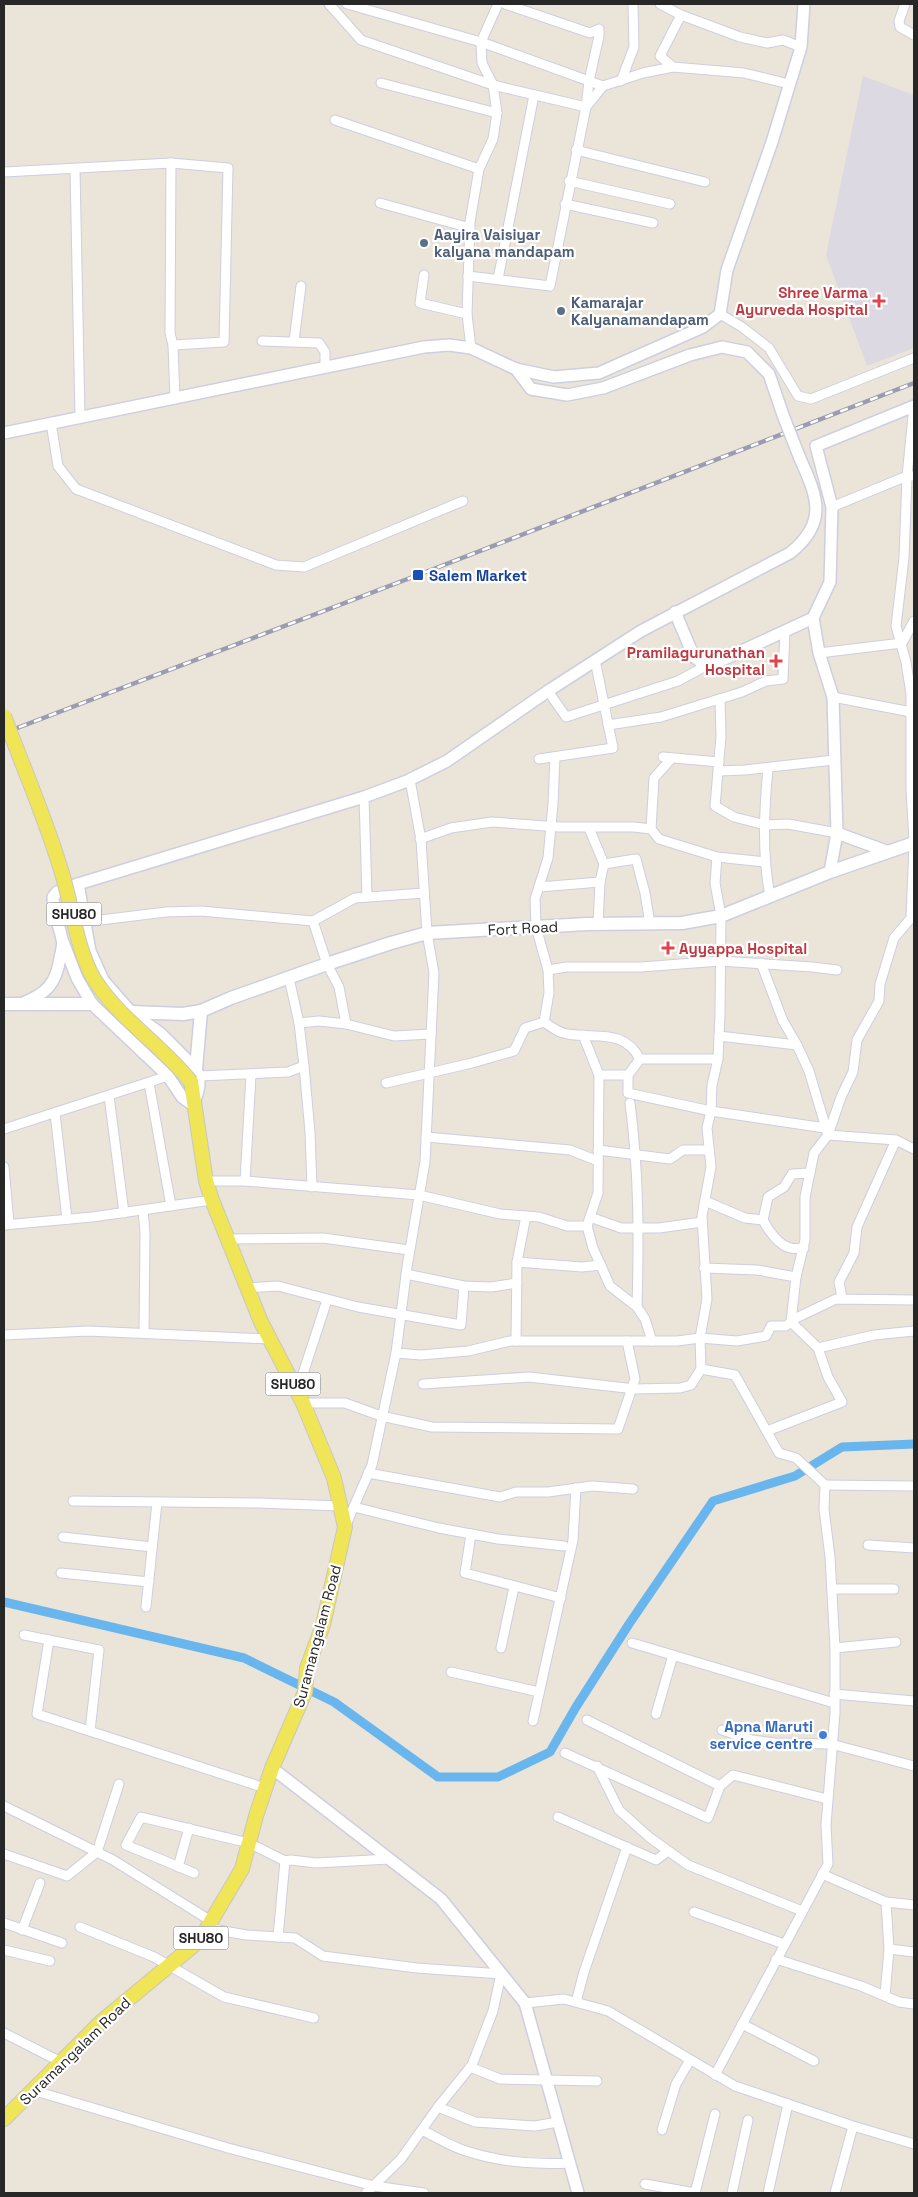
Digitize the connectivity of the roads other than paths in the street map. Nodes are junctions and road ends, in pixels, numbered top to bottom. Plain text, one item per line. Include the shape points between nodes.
1 (329, 4) edge
2 (347, 4) edge
3 (498, 4) edge
4 (505, 4) edge
5 (633, 4) edge
6 (660, 4) edge
7 (804, 4) edge
8 (905, 4) edge
9 (677, 10) edge
10 (914, 35) edge
11 (481, 42) junction
12 (801, 47) junction
13 (673, 67) junction
14 (589, 81) junction
15 (621, 81) junction
16 (381, 83) dead end
17 (789, 84) junction
18 (493, 85) junction
19 (603, 86) junction
20 (534, 96) junction
21 (586, 107) junction
22 (497, 113) junction
23 (336, 120) dead end
24 (576, 150) junction
25 (171, 163) junction
26 (75, 168) junction
27 (479, 169) junction
28 (4, 172) edge
29 (569, 182) junction
30 (705, 182) dead end
31 (380, 203) dead end
32 (565, 204) junction
33 (670, 204) dead end
34 (653, 223) dead end
35 (470, 228) junction
36 (424, 275) dead end
37 (468, 276) junction
38 (498, 279) junction
39 (301, 286) dead end
40 (467, 314) junction
41 (720, 314) junction
42 (262, 341) dead end
43 (294, 341) junction
44 (173, 345) junction
45 (471, 348) junction
46 (914, 358) edge
47 (325, 367) junction
48 (516, 369) junction
49 (175, 398) junction
50 (914, 406) edge
51 (80, 417) junction
52 (50, 423) junction
53 (4, 433) edge
54 (910, 476) edge
55 (463, 501) dead end
56 (832, 507) junction
57 (675, 612) junction
58 (813, 618) junction
59 (914, 623) edge
60 (785, 632) junction
61 (902, 643) junction
62 (820, 653) junction
63 (595, 660) junction
64 (714, 662) junction
65 (912, 682) edge
66 (548, 691) junction
67 (833, 697) junction
68 (720, 698) junction
69 (603, 705) junction
70 (911, 712) junction
71 (4, 716) edge
72 (608, 725) junction
73 (4, 736) edge
74 (913, 740) edge
75 (555, 757) junction
76 (539, 759) dead end
77 (834, 760) junction
78 (718, 766) junction
79 (768, 768) junction
80 (410, 780) junction
81 (364, 797) junction
82 (765, 825) junction
83 (551, 827) junction
84 (589, 828) junction
85 (651, 829) junction
86 (837, 833) junction
87 (420, 839) junction
88 (914, 843) edge
89 (886, 851) junction
90 (717, 857) junction
91 (765, 862) junction
92 (604, 864) junction
93 (830, 872) junction
94 (600, 882) junction
95 (914, 883) edge
96 (78, 884) junction
97 (539, 887) junction
98 (424, 893) junction
99 (770, 896) junction
100 (367, 897) junction
101 (721, 916) junction
102 (314, 920) junction
103 (84, 922) junction
104 (598, 924) junction
105 (650, 924) junction
106 (536, 927) junction
107 (427, 933) junction
108 (63, 942) junction
109 (720, 961) junction
110 (761, 963) junction
111 (327, 964) junction
112 (548, 970) junction
113 (837, 970) dead end
114 (289, 978) junction
115 (23, 1003) junction
116 (4, 1004) edge
117 (92, 1004) junction
118 (201, 1011) junction
119 (131, 1012) junction
120 (299, 1022) junction
121 (544, 1022) junction
122 (346, 1024) junction
123 (431, 1034) junction
124 (583, 1035) junction
125 (719, 1036) junction
126 (797, 1044) junction
127 (640, 1059) junction
128 (718, 1059) junction
129 (304, 1066) junction
130 (428, 1072) junction
131 (599, 1075) junction
132 (628, 1075) junction
133 (168, 1076) junction
134 (251, 1076) junction
135 (193, 1078) junction
136 (149, 1083) junction
137 (386, 1083) dead end
138 (109, 1096) junction
139 (630, 1103) dead end
140 (193, 1105) junction
141 (711, 1111) junction
142 (55, 1113) junction
143 (4, 1129) edge
144 (827, 1132) junction
145 (426, 1137) junction
146 (896, 1140) junction
147 (914, 1148) edge
148 (598, 1150) junction
149 (709, 1150) junction
150 (637, 1153) junction
151 (598, 1161) junction
152 (4, 1167) edge
153 (810, 1173) junction
154 (206, 1181) junction
155 (245, 1181) junction
156 (312, 1188) junction
157 (419, 1195) junction
158 (212, 1200) junction
159 (705, 1201) junction
160 (171, 1206) junction
161 (143, 1210) junction
162 (124, 1213) junction
163 (526, 1216) junction
164 (66, 1219) junction
165 (763, 1220) junction
166 (588, 1221) junction
167 (702, 1222) junction
168 (6, 1225) edge
169 (639, 1228) junction
170 (228, 1239) junction
171 (804, 1248) junction
172 (410, 1250) junction
173 (517, 1262) junction
174 (601, 1265) junction
175 (704, 1268) junction
176 (406, 1274) junction
177 (796, 1277) junction
178 (517, 1283) junction
179 (464, 1286) junction
180 (248, 1288) junction
181 (842, 1298) junction
182 (327, 1300) junction
183 (914, 1300) edge
184 (637, 1307) junction
185 (401, 1315) junction
186 (791, 1322) junction
187 (914, 1331) edge
188 (144, 1334) junction
189 (4, 1335) edge
190 (700, 1338) junction
191 (270, 1340) junction
192 (516, 1341) junction
193 (627, 1341) junction
194 (652, 1341) junction
195 (818, 1348) junction
196 (396, 1353) junction
197 (701, 1369) junction
198 (423, 1384) dead end
199 (632, 1389) junction
200 (300, 1397) junction
201 (381, 1416) junction
202 (767, 1431) junction
203 (368, 1473) junction
204 (825, 1485) junction
205 (914, 1486) edge
206 (576, 1488) junction
207 (633, 1490) dead end
208 (73, 1501) dead end
209 (157, 1502) junction
210 (347, 1507) junction
211 (471, 1534) junction
212 (63, 1537) dead end
213 (868, 1545) dead end
214 (564, 1546) dead end
215 (152, 1547) junction
216 (914, 1548) edge
217 (61, 1573) dead end
218 (149, 1582) junction
219 (514, 1587) junction
220 (894, 1589) dead end
221 (832, 1590) junction
222 (561, 1598) junction
223 (146, 1607) dead end
224 (24, 1635) dead end
225 (48, 1640) junction
226 (632, 1642) dead end
227 (896, 1642) dead end
228 (501, 1648) dead end
229 (835, 1648) junction
230 (673, 1655) junction
231 (451, 1672) dead end
232 (539, 1692) junction
233 (834, 1698) junction
234 (914, 1701) edge
235 (656, 1714) dead end
236 (587, 1720) dead end
237 (533, 1722) dead end
238 (722, 1730) dead end
239 (90, 1731) junction
240 (831, 1744) junction
241 (565, 1752) dead end
242 (597, 1766) junction
243 (914, 1766) edge
244 (272, 1768) junction
245 (119, 1784) dead end
246 (720, 1786) junction
247 (265, 1788) junction
248 (827, 1799) junction
249 (4, 1806) edge
250 (558, 1817) dead end
251 (189, 1828) junction
252 (249, 1843) junction
253 (627, 1847) junction
254 (668, 1851) junction
255 (97, 1852) junction
256 (4, 1854) edge
257 (389, 1858) junction
258 (285, 1861) junction
259 (178, 1867) junction
260 (194, 1873) dead end
261 (822, 1874) junction
262 (40, 1883) dead end
263 (886, 1902) junction
264 (914, 1905) edge
265 (802, 1911) junction
266 (694, 1912) dead end
267 (4, 1923) edge
268 (209, 1925) junction
269 (80, 1927) dead end
270 (22, 1930) junction
271 (278, 1937) junction
272 (62, 1943) dead end
273 (784, 1944) junction
274 (889, 1949) junction
275 (4, 1950) edge
276 (914, 1952) edge
277 (776, 1959) junction
278 (50, 1961) dead end
279 (168, 1966) junction
280 (501, 1974) junction
281 (885, 1996) junction
282 (576, 2002) junction
283 (525, 2003) junction
284 (914, 2004) edge
285 (314, 2018) dead end
286 (742, 2024) junction
287 (4, 2033) edge
288 (690, 2060) junction
289 (814, 2061) dead end
290 (61, 2062) junction
291 (470, 2067) junction
292 (715, 2075) junction
293 (546, 2081) junction
294 (598, 2081) dead end
295 (32, 2090) junction
296 (788, 2104) junction
297 (438, 2107) junction
298 (715, 2114) dead end
299 (4, 2119) edge
300 (748, 2120) dead end
301 (558, 2122) junction
302 (853, 2126) junction
303 (422, 2130) junction
304 (662, 2130) dead end
305 (914, 2144) edge
306 (569, 2163) junction
307 (645, 2184) dead end
308 (374, 2186) junction
309 (366, 2193) edge
310 (424, 2193) edge
311 (578, 2193) edge
312 (695, 2193) edge
313 (732, 2193) edge
314 (768, 2193) edge
315 (835, 2193) edge

1 - 18 street via 361,40
2 - 11 street
3 - 11 street
4 - 14 street via 590,33 599,29
5 - 15 street via 634,47
6 - 9 street
7 - 12 street
8 - 10 street via 900,28
9 - 12 street via 740,36 767,43 783,40
9 - 13 street via 660,56
11 - 14 street
11 - 18 street via 482,63
12 - 17 street
13 - 15 street
13 - 17 street via 744,74
14 - 19 street
14 - 21 street
15 - 19 street
16 - 22 street
17 - 41 street via 727,270
18 - 20 street
18 - 22 street
19 - 21 street
20 - 21 street
20 - 38 street
21 - 24 street
22 - 27 street via 493,140
23 - 27 street
24 - 29 street
24 - 30 street
25 - 26 street
25 - 44 street via 170,333
25 - 44 street via 228,168 224,342
26 - 28 street
26 - 51 street
27 - 35 street
29 - 32 street
29 - 33 street
31 - 35 street
32 - 34 street
32 - 38 street via 550,286
35 - 37 street
36 - 40 street via 420,303
37 - 38 street
37 - 40 street
39 - 43 street
40 - 45 street
41 - 46 street via 768,348 798,396 810,398
41 - 48 street via 703,327 599,373 554,377
42 - 43 street
43 - 47 street via 320,343 325,352
44 - 49 street
45 - 47 street via 449,345 424,347
45 - 48 street
47 - 49 street
48 - 57 street, bridge via 531,389 567,395 603,388 690,354 722,347 747,352 769,374 815,492 815,520 802,543 790,552
49 - 51 street
50 - 54 street
50 - 56 street via 816,446
51 - 52 street
52 - 53 street
52 - 55 street via 58,466 76,489 276,565 304,567
54 - 56 street
54 - 61 street via 896,626
56 - 58 street via 830,582
57 - 63 street
57 - 64 street via 694,656 701,662
58 - 60 street
58 - 62 street
59 - 61 street
60 - 64 street
60 - 68 street via 783,679 766,681
61 - 62 street
61 - 65 street
62 - 67 street
63 - 66 street
63 - 69 street
64 - 69 street via 678,680
65 - 70 street
66 - 69 street via 566,717
66 - 80 street via 448,761
67 - 70 street
67 - 77 street
68 - 72 street via 661,717
68 - 78 street
69 - 72 street
70 - 74 street
71 - 135 main road, SHU80, bridge via 56,850 92,974 117,1008
72 - 75 street via 613,748
73 - 135 main road, SHU80 via 48,852 77,957 88,983 112,1013 172,1070
74 - 88 street
75 - 76 street
75 - 83 street
77 - 79 street
77 - 86 street
78 - 79 street
78 - 82 street via 715,806 734,817
78 - 85 street via 668,758 654,778
79 - 82 street
80 - 81 street
80 - 87 street
81 - 96 street
81 - 100 street
82 - 86 street via 788,824
82 - 91 street
83 - 84 street
83 - 87 street via 492,822 451,828
83 - 97 street via 548,858
84 - 85 street
84 - 92 street
85 - 90 street via 659,839
86 - 89 street
86 - 93 street
87 - 98 street
88 - 89 main road, Fort Road
88 - 95 street
89 - 93 main road, Fort Road
90 - 91 street
90 - 101 street via 715,883
91 - 99 street
92 - 94 street
92 - 105 street via 636,859
93 - 99 main road, Fort Road
94 - 97 street
94 - 104 street
95 - 144 street via 911,918 894,938 880,984 879,1001 857,1040 853,1072
96 - 103 street
96 - 108 street via 52,897
97 - 106 street
98 - 100 street
98 - 107 street
99 - 101 main road, Fort Road
100 - 102 street via 355,898
101 - 105 main road, Fort Road via 682,923
101 - 109 street
102 - 103 street via 201,911
102 - 111 street
103 - 119 street via 90,951 102,980
104 - 105 main road, Fort Road
104 - 106 main road, Fort Road
106 - 107 main road, Fort Road
106 - 112 street
107 - 111 main road, Fort Road
107 - 123 street via 434,974
108 - 115 street via 58,974 38,997
108 - 117 street via 77,978
109 - 110 street
109 - 112 street via 641,968
109 - 125 street
110 - 113 street
110 - 126 street via 783,1021
111 - 114 main road, Fort Road
111 - 122 street via 339,987
112 - 121 street via 549,993
114 - 118 main road, Fort Road
114 - 120 street
115 - 116 main road
115 - 117 main road
117 - 133 street
118 - 119 main road, Fort Road via 183,1014
118 - 135 main road
119 - 135 street via 160,1033
120 - 122 street
120 - 129 street
121 - 124 street via 558,1032
121 - 130 street via 525,1028 514,1051
122 - 123 street via 394,1036
123 - 130 street
124 - 127 street via 609,1036 634,1048
124 - 131 street
125 - 126 street
125 - 128 street
126 - 144 street via 809,1070
127 - 128 street
127 - 132 street
128 - 141 street
129 - 134 street via 288,1072
129 - 156 street
130 - 137 street
130 - 145 street
131 - 132 street
131 - 148 street
132 - 141 street via 628,1093
133 - 136 street
133 - 140 street via 182,1097
134 - 135 street
134 - 155 street
135 - 140 main road, SHU80
136 - 138 street
136 - 160 street
138 - 142 street
138 - 162 street
139 - 150 street
140 - 154 main road, Suramangalam Road / SHU80
141 - 144 street
141 - 149 street via 707,1128
142 - 143 street
142 - 164 street
144 - 146 street
144 - 153 street via 814,1153
145 - 151 street via 570,1150
145 - 157 street
146 - 147 street
146 - 181 street via 857,1227 854,1253 839,1282
148 - 150 street
148 - 151 street
149 - 150 street via 683,1150 670,1159
149 - 159 street via 711,1168
150 - 169 street
151 - 166 street via 598,1193
152 - 168 street
153 - 165 street via 792,1174 784,1187 768,1197
153 - 171 street via 804,1197
154 - 155 street
154 - 158 main road, Suramangalam Road / SHU80
155 - 156 street
156 - 157 street
157 - 163 street via 500,1214
157 - 172 street
158 - 160 street
158 - 170 main road, Suramangalam Road / SHU80
159 - 165 street via 745,1218
159 - 167 street
160 - 161 street
161 - 162 street
161 - 188 street
162 - 164 street
163 - 166 street via 567,1226
163 - 173 street
164 - 168 street
165 - 171 street via 777,1239 790,1248
166 - 169 street
166 - 174 street
167 - 169 street
167 - 175 street
169 - 184 street
170 - 172 street via 323,1238
170 - 180 main road, Suramangalam Road / SHU80
171 - 177 street
172 - 176 street
173 - 174 street via 582,1267
173 - 178 street
174 - 184 street via 610,1286
175 - 177 street via 757,1270
175 - 190 street via 707,1299
176 - 179 street
176 - 185 street
177 - 186 street
178 - 179 street
178 - 192 street
179 - 185 street via 461,1325
180 - 182 street via 278,1286
180 - 191 main road, Suramangalam Road / SHU80
181 - 183 street
181 - 186 street
182 - 185 street
182 - 200 street
184 - 194 street
185 - 196 street
186 - 190 street via 786,1326 771,1326 766,1336 736,1341
186 - 195 street
187 - 195 street via 874,1335
188 - 189 street
188 - 191 street
190 - 194 street
190 - 197 street
191 - 200 main road, Suramangalam Road / SHU80
192 - 193 street
192 - 196 street via 421,1356
193 - 194 street
193 - 199 street via 635,1379
195 - 202 street via 828,1377 842,1402
196 - 201 street
197 - 199 street via 691,1385
197 - 202 street via 735,1375
198 - 199 street via 528,1377
199 - 201 street via 618,1429 432,1426
200 - 201 street via 344,1404
200 - 210 main road, Suramangalam Road / SHU80
201 - 203 street
202 - 204 street via 779,1453 796,1458
203 - 206 street via 500,1497 516,1492
203 - 210 street
204 - 205 street
204 - 221 street via 824,1509
206 - 207 street via 592,1486
206 - 222 street via 573,1540
208 - 209 street
209 - 210 street
209 - 215 street
210 - 211 street
210 - 244 main road, Suramangalam Road / SHU80 via 323,1625 307,1668 304,1692
211 - 214 street
211 - 219 street via 465,1573
212 - 215 street
213 - 216 street
215 - 218 street
217 - 218 street
218 - 223 street
219 - 222 street
219 - 228 street
220 - 221 street
221 - 229 street
222 - 232 street
224 - 225 street
225 - 239 street via 37,1714
225 - 239 street via 99,1650
226 - 230 street
227 - 229 street
229 - 233 street
230 - 233 street
230 - 235 street
231 - 232 street
232 - 237 street
233 - 234 street
233 - 240 street
236 - 246 street
238 - 240 street via 752,1740 775,1743
239 - 247 street
240 - 243 street
240 - 248 street
241 - 242 street
242 - 246 street via 708,1818
242 - 254 street via 619,1810
244 - 247 main road, Suramangalam Road / SHU80
244 - 257 street
245 - 255 street
246 - 248 street via 733,1775
247 - 252 main road, Suramangalam Road / SHU80
248 - 261 street via 828,1864
249 - 255 street
250 - 253 street
251 - 252 street
251 - 259 street
251 - 259 street via 141,1817 126,1845
252 - 258 street
252 - 268 main road, Suramangalam Road / SHU80 via 242,1869
253 - 254 street via 656,1860
253 - 282 street
254 - 265 street via 688,1865
255 - 256 street via 67,1876
255 - 268 street
257 - 258 street via 316,1863
257 - 280 street via 441,1899
258 - 271 street
259 - 260 street
261 - 263 street
261 - 265 street
262 - 270 street
263 - 264 street
263 - 274 street
265 - 273 street
266 - 273 street
267 - 270 street
268 - 271 street via 246,1935
268 - 279 main road, Suramangalam Road / SHU80 via 200,1940
269 - 279 street via 154,1957
270 - 272 street
271 - 280 street via 295,1938 323,1956
273 - 277 street
274 - 276 street
274 - 281 street
275 - 278 street
277 - 281 street
277 - 286 street
279 - 285 street via 224,1997
279 - 290 main road, Suramangalam Road / SHU80 via 101,2022
280 - 283 street
280 - 291 street via 493,2011
281 - 284 street
282 - 283 street via 564,1999
282 - 288 street via 608,2011
283 - 293 street
286 - 289 street
286 - 292 street
287 - 290 street
288 - 292 street
288 - 304 street via 676,2084
290 - 295 main road, Suramangalam Road / SHU80
291 - 293 street via 500,2079
291 - 297 street
292 - 296 street via 734,2086
293 - 294 street
293 - 301 street
295 - 299 main road, Suramangalam Road / SHU80
295 - 308 street via 228,2148
296 - 302 street
296 - 314 street
297 - 301 street via 475,2122 535,2126
297 - 303 street
298 - 312 street
300 - 313 street
301 - 306 street
302 - 305 street
302 - 315 street
303 - 306 street via 462,2150 502,2160 536,2165
303 - 308 street via 401,2159
306 - 311 street
307 - 312 street
308 - 309 street
308 - 310 street

